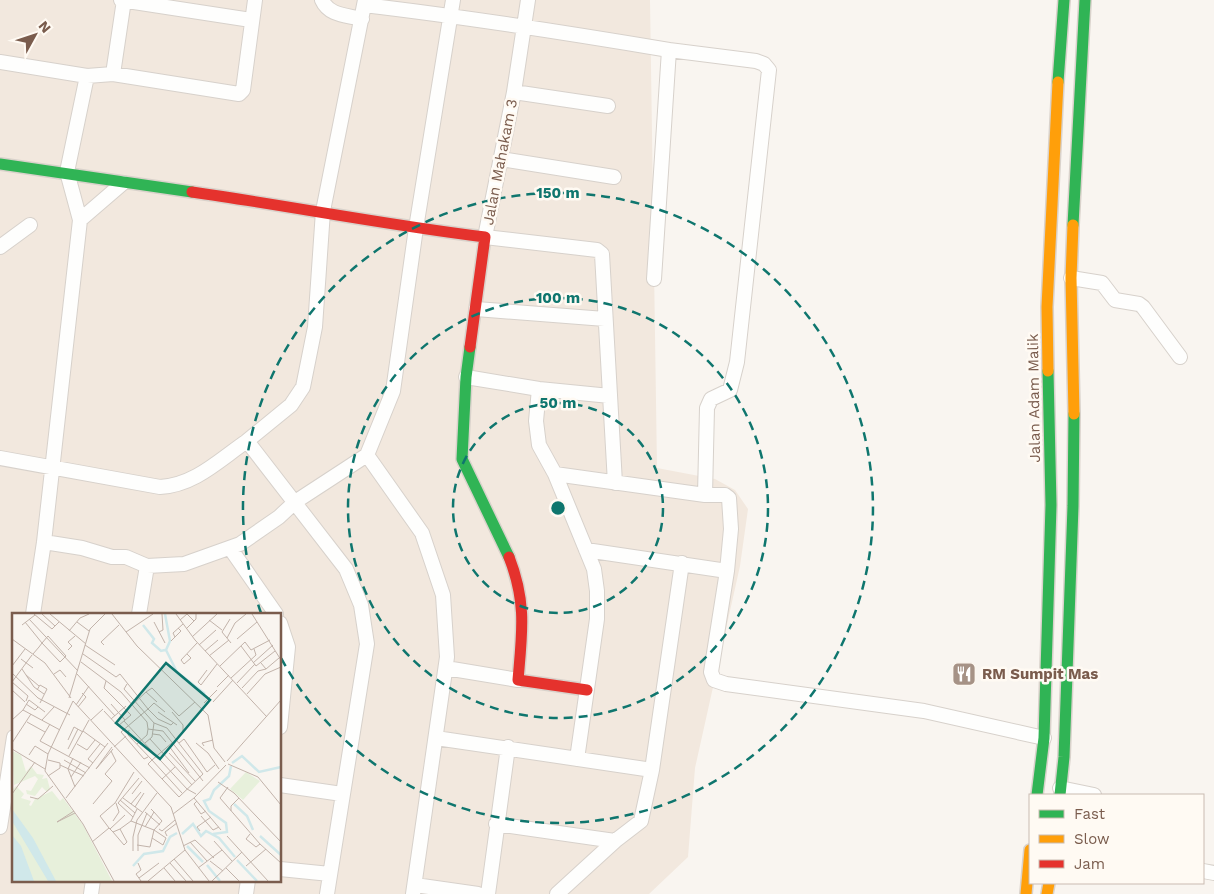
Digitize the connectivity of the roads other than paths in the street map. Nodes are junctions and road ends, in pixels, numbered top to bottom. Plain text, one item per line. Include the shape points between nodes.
1 (123, 0) edge
2 (255, 0) edge
3 (322, 0) edge
4 (452, 0) edge
5 (528, 0) edge
6 (1064, 0) edge
7 (1085, 0) edge
8 (364, 8) edge
9 (450, 15) junction
10 (251, 20) junction
11 (524, 28) junction
12 (669, 50) junction
13 (0, 62) edge
14 (113, 74) junction
15 (87, 76) junction
16 (514, 92) junction
17 (608, 106) dead end
18 (502, 159) junction
19 (0, 164) edge
20 (67, 172) junction
21 (614, 176) dead end
22 (122, 183) junction
23 (323, 211) junction
24 (80, 220) junction
25 (30, 224) dead end
26 (416, 228) junction
27 (485, 237) junction
28 (0, 247) edge
29 (1071, 278) junction
30 (654, 279) dead end
31 (476, 308) junction
32 (605, 319) junction
33 (1180, 357) dead end
34 (466, 377) junction
35 (539, 389) junction
36 (610, 396) junction
37 (247, 440) junction
38 (367, 456) junction
39 (0, 458) edge
40 (52, 469) junction
41 (555, 474) junction
42 (615, 483) junction
43 (705, 495) junction
44 (296, 502) junction
45 (1051, 505) junction
46 (1073, 506) junction
47 (44, 542) junction
48 (230, 548) junction
49 (586, 550) junction
50 (1048, 562) junction
51 (682, 563) junction
52 (1070, 564) junction
53 (147, 566) junction
54 (727, 571) junction
55 (33, 613) edge
56 (139, 613) edge
57 (275, 613) edge
58 (281, 626) edge
59 (446, 668) junction
60 (518, 680) junction
61 (587, 690) junction
62 (282, 708) edge
63 (436, 738) junction
64 (1044, 738) junction
65 (508, 747) junction
66 (12, 754) edge
67 (1042, 756) junction
68 (1064, 757) junction
69 (578, 759) junction
70 (652, 770) junction
71 (281, 785) edge
72 (1060, 792) edge
73 (342, 794) junction
74 (1037, 794) edge
75 (1083, 794) edge
76 (4, 822) edge
77 (496, 824) junction
78 (615, 841) junction
79 (1029, 861) edge
80 (281, 869) edge
81 (330, 874) junction
82 (414, 889) edge
83 (327, 894) edge
84 (478, 894) edge
85 (488, 894) edge
86 (557, 894) edge
87 (1026, 894) edge

1 - 10 street
1 - 14 street
2 - 10 street
3 - 8 street via 332,12
4 - 9 street
5 - 11 street, Jalan Mahakam 3
6 - 45 main road, Jalan Adam Malik via 1047,307
7 - 29 main road
8 - 9 street
8 - 23 street
9 - 11 street
9 - 26 street
10 - 14 street via 243,90 239,94
11 - 12 street
11 - 16 street, Jalan Mahakam 3
12 - 30 street
12 - 43 street via 756,61 769,70 737,362 730,390 711,399 707,408
13 - 15 street
14 - 15 street
15 - 20 street
16 - 17 street
16 - 18 street, Jalan Mahakam 3
18 - 21 street
18 - 27 street, Jalan Mahakam 3
19 - 20 main road
20 - 22 main road
20 - 24 street
22 - 23 main road
22 - 24 street
23 - 26 main road
23 - 37 street via 315,327 303,387 290,405
24 - 40 street
25 - 28 street
26 - 27 main road
26 - 38 street via 393,391
27 - 31 main road
27 - 32 street, Jalan Mahakam 3 via 597,250 602,254
29 - 33 street via 1102,283 1114,300 1139,304
29 - 46 main road
31 - 32 street
31 - 34 main road
32 - 36 street
34 - 35 street
34 - 60 main road via 462,460 498,529 520,594 523,614
35 - 36 street
35 - 41 street via 536,421 539,445
36 - 42 street
37 - 40 street via 178,486 160,487
37 - 44 street
38 - 44 street
38 - 59 street via 422,533 443,595
39 - 40 street
40 - 47 street
41 - 42 street
41 - 49 street
42 - 43 street
43 - 54 street via 725,495 731,501
44 - 48 street via 279,517
44 - 73 street via 346,569 361,604 367,644
45 - 46 main road
45 - 50 main road, Jalan Adam Malik
46 - 52 main road
47 - 53 street via 112,557 126,557
47 - 55 street
48 - 53 street via 184,564
48 - 57 street
49 - 51 street
49 - 61 street via 594,569 597,591 597,619
50 - 52 main road
50 - 64 main road, Jalan Adam Malik
51 - 54 street
51 - 70 street
52 - 68 main road
53 - 56 street
54 - 64 street via 711,672 714,680 924,710
58 - 62 street via 288,646
59 - 60 street
59 - 63 street
60 - 61 main road
61 - 69 street
63 - 65 street
63 - 82 street
64 - 67 main road, Jalan Adam Malik
65 - 69 street
65 - 77 street
66 - 76 street
67 - 68 main road
67 - 74 main road, Jalan Adam Malik
68 - 72 main road
69 - 70 street
70 - 78 street via 641,821
71 - 73 street
72 - 75 street
73 - 81 street
77 - 78 street
77 - 85 street
78 - 86 street
79 - 87 main road
80 - 81 street
81 - 83 street
82 - 84 street

